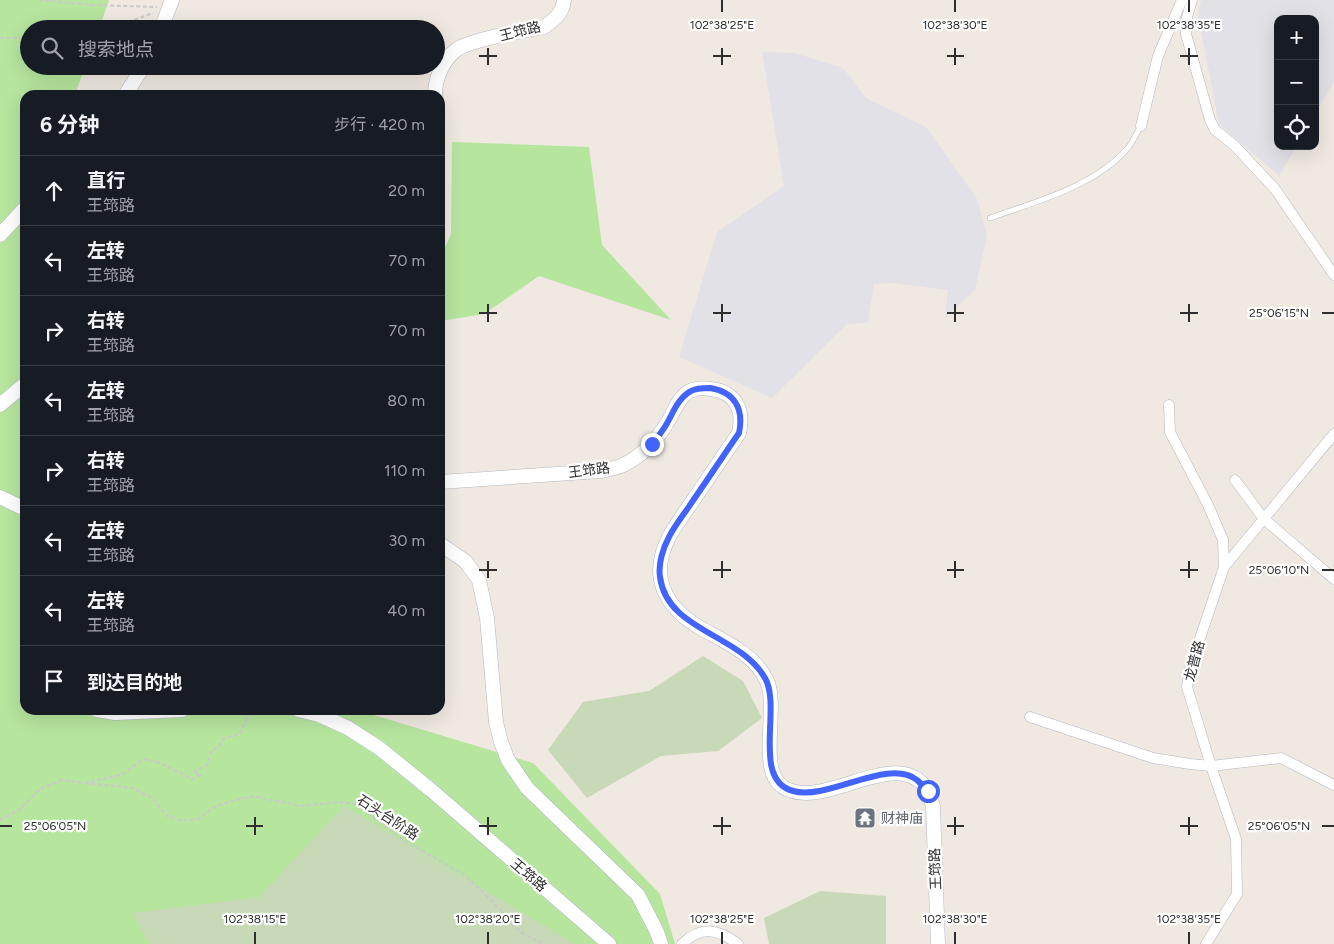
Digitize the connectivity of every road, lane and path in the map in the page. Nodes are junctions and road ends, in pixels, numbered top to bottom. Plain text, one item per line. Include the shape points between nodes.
1 (39, 0) edge
2 (564, 0) edge
3 (1182, 0) edge
4 (1192, 0) edge
5 (171, 4) edge
6 (132, 20) edge
7 (165, 20) edge
8 (0, 38) edge
9 (20, 38) edge
10 (445, 62) edge
11 (138, 75) edge
12 (438, 75) edge
13 (128, 90) edge
14 (436, 90) edge
15 (1141, 126) joint
16 (20, 213) edge
17 (990, 218) dead end
18 (0, 235) edge
19 (1334, 274) edge
20 (20, 388) edge
21 (0, 406) edge
22 (1169, 406) dead end
23 (1334, 434) edge
24 (1235, 480) dead end
25 (445, 482) edge
26 (0, 497) edge
27 (20, 507) edge
28 (1264, 518) junction
29 (445, 547) edge
30 (1224, 568) junction
31 (1334, 579) edge
32 (249, 715) edge
33 (319, 715) edge
34 (1030, 717) dead end
35 (1211, 766) junction
36 (86, 783) junction
37 (1334, 785) edge
38 (0, 820) edge
39 (544, 944) edge
40 (610, 944) edge
41 (661, 944) edge
42 (682, 944) edge
43 (738, 944) edge
44 (938, 944) edge
45 (1206, 944) edge

1 - 5 path via 91,5
2 - 10 main road, 王筇路 via 560,14 544,27 470,43 456,50
3 - 15 street via 1158,56
4 - 19 street via 1186,34 1210,120 1275,189
5 - 6 path
5 - 7 main road
8 - 9 path
11 - 13 main road
12 - 14 main road, 王筇路
15 - 17 lane via 1127,149 1091,177 1067,191
16 - 18 main road
20 - 21 main road
22 - 30 street via 1170,432 1223,540
23 - 28 street, 龙普路
24 - 28 street
25 - 44 main road, 王筇路 via 601,471 622,466 652,444 680,399 692,390 719,390 731,396 739,409 739,433 669,536 661,556 659,576 665,594 677,611 695,625 742,651 759,667 768,683 771,702 772,772 781,786 812,793 901,773 916,779 928,791 933,806
26 - 27 main road
28 - 30 street, 龙普路
28 - 31 street
29 - 41 main road via 465,561 479,580 487,618 496,722 508,760 527,788 638,895
30 - 35 street, 龙普路 via 1190,668 1187,687
32 - 36 path via 239,734 223,738 211,752 207,765 194,772 200,775 192,779 158,762 142,759 123,774
33 - 40 main road, 王筇路 via 348,728 379,748
34 - 35 street via 1152,758
35 - 37 street via 1281,758
35 - 45 street, 龙普路 via 1236,839 1237,894
36 - 38 path, 石头台阶路 via 62,780 40,789 18,810
36 - 39 path, 石头台阶路 via 133,788 152,798 167,816 182,821 198,819 211,809 249,797 302,806 341,802 356,804 405,841 465,875 507,920 525,935
42 - 43 street via 692,934 708,931 723,933

